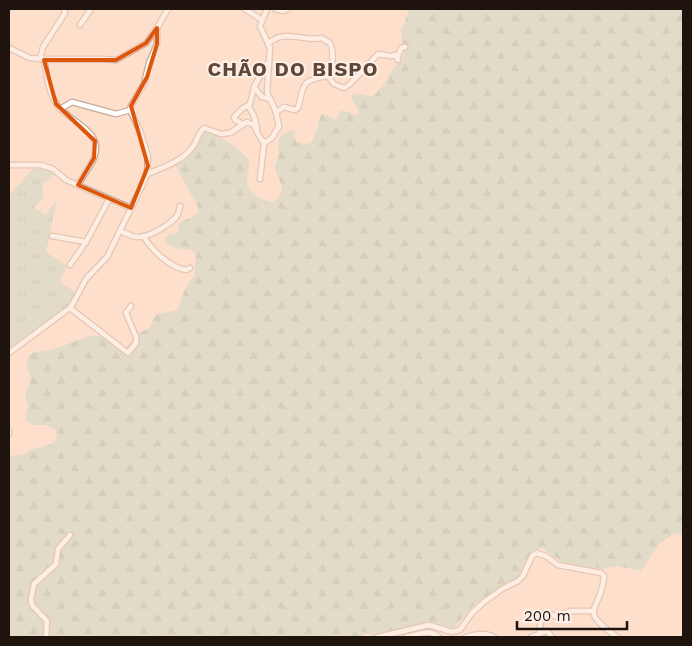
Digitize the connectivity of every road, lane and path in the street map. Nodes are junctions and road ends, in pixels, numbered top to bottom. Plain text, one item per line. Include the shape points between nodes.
1 (91, 9) edge
2 (168, 9) edge
3 (245, 9) edge
4 (268, 9) edge
5 (275, 9) edge
6 (288, 9) edge
7 (66, 10) edge
8 (262, 20) junction
9 (80, 25) dead end
10 (157, 28) junction
11 (268, 44) junction
12 (405, 47) dead end
13 (9, 48) edge
14 (42, 60) junction
15 (269, 62) junction
16 (328, 76) junction
17 (254, 87) junction
18 (270, 99) junction
19 (249, 105) junction
20 (60, 109) junction
21 (130, 110) junction
22 (276, 112) junction
23 (243, 124) junction
24 (257, 129) junction
25 (264, 144) junction
26 (9, 165) edge
27 (146, 174) junction
28 (260, 179) dead end
29 (78, 185) junction
30 (109, 198) junction
31 (180, 206) dead end
32 (131, 208) junction
33 (120, 232) junction
34 (52, 236) dead end
35 (143, 236) junction
36 (86, 242) junction
37 (70, 265) dead end
38 (190, 268) dead end
39 (131, 306) dead end
40 (70, 308) junction
41 (9, 353) edge
42 (70, 535) dead end
43 (593, 610) junction
44 (539, 634) junction
45 (46, 637) edge
46 (378, 637) edge
47 (406, 637) edge
48 (439, 637) edge
49 (466, 637) edge
50 (494, 637) edge
51 (532, 637) edge
52 (552, 637) edge
53 (617, 637) edge

1 - 9 street
2 - 10 street
3 - 8 street
4 - 8 street
5 - 6 street
7 - 14 street via 43,47
8 - 11 street via 260,26
10 - 14 street via 146,43 116,60
10 - 21 street via 158,44 144,84
11 - 15 street
11 - 16 street via 274,38 284,36 326,39 333,54
12 - 16 street via 401,48 398,58 378,54 344,88 334,84
13 - 14 street
14 - 20 street via 53,98
15 - 17 street
15 - 18 street via 267,92
16 - 22 street via 310,79 304,84 298,108 284,106
17 - 18 street via 262,97
17 - 19 street
18 - 22 street
19 - 23 street via 234,117
19 - 24 street
20 - 21 street via 72,102 116,114
20 - 29 street via 91,134 96,146 94,158
21 - 27 street via 148,156
22 - 25 street via 279,126
23 - 24 street via 251,123
23 - 27 street via 221,134 204,128 190,151 168,166
24 - 25 street
25 - 28 street
26 - 29 street via 41,165
27 - 32 street
29 - 30 street
30 - 32 street
30 - 36 street
31 - 35 street via 178,215 166,225
32 - 33 street
33 - 35 street via 139,238
33 - 40 street via 103,264 86,279
34 - 36 street
35 - 38 street via 175,267
36 - 37 street
39 - 40 street via 126,313 136,343 128,353
40 - 41 street
42 - 45 street via 58,549 56,564 34,584 32,605 47,621
43 - 44 street via 571,611 556,616 544,613
43 - 46 street via 603,586 604,576 601,573 558,565 536,553 523,576 484,602 460,630 452,632 429,625
43 - 53 street via 600,625
44 - 51 street
44 - 52 street via 548,632
47 - 48 street via 425,632
49 - 50 street via 477,634

